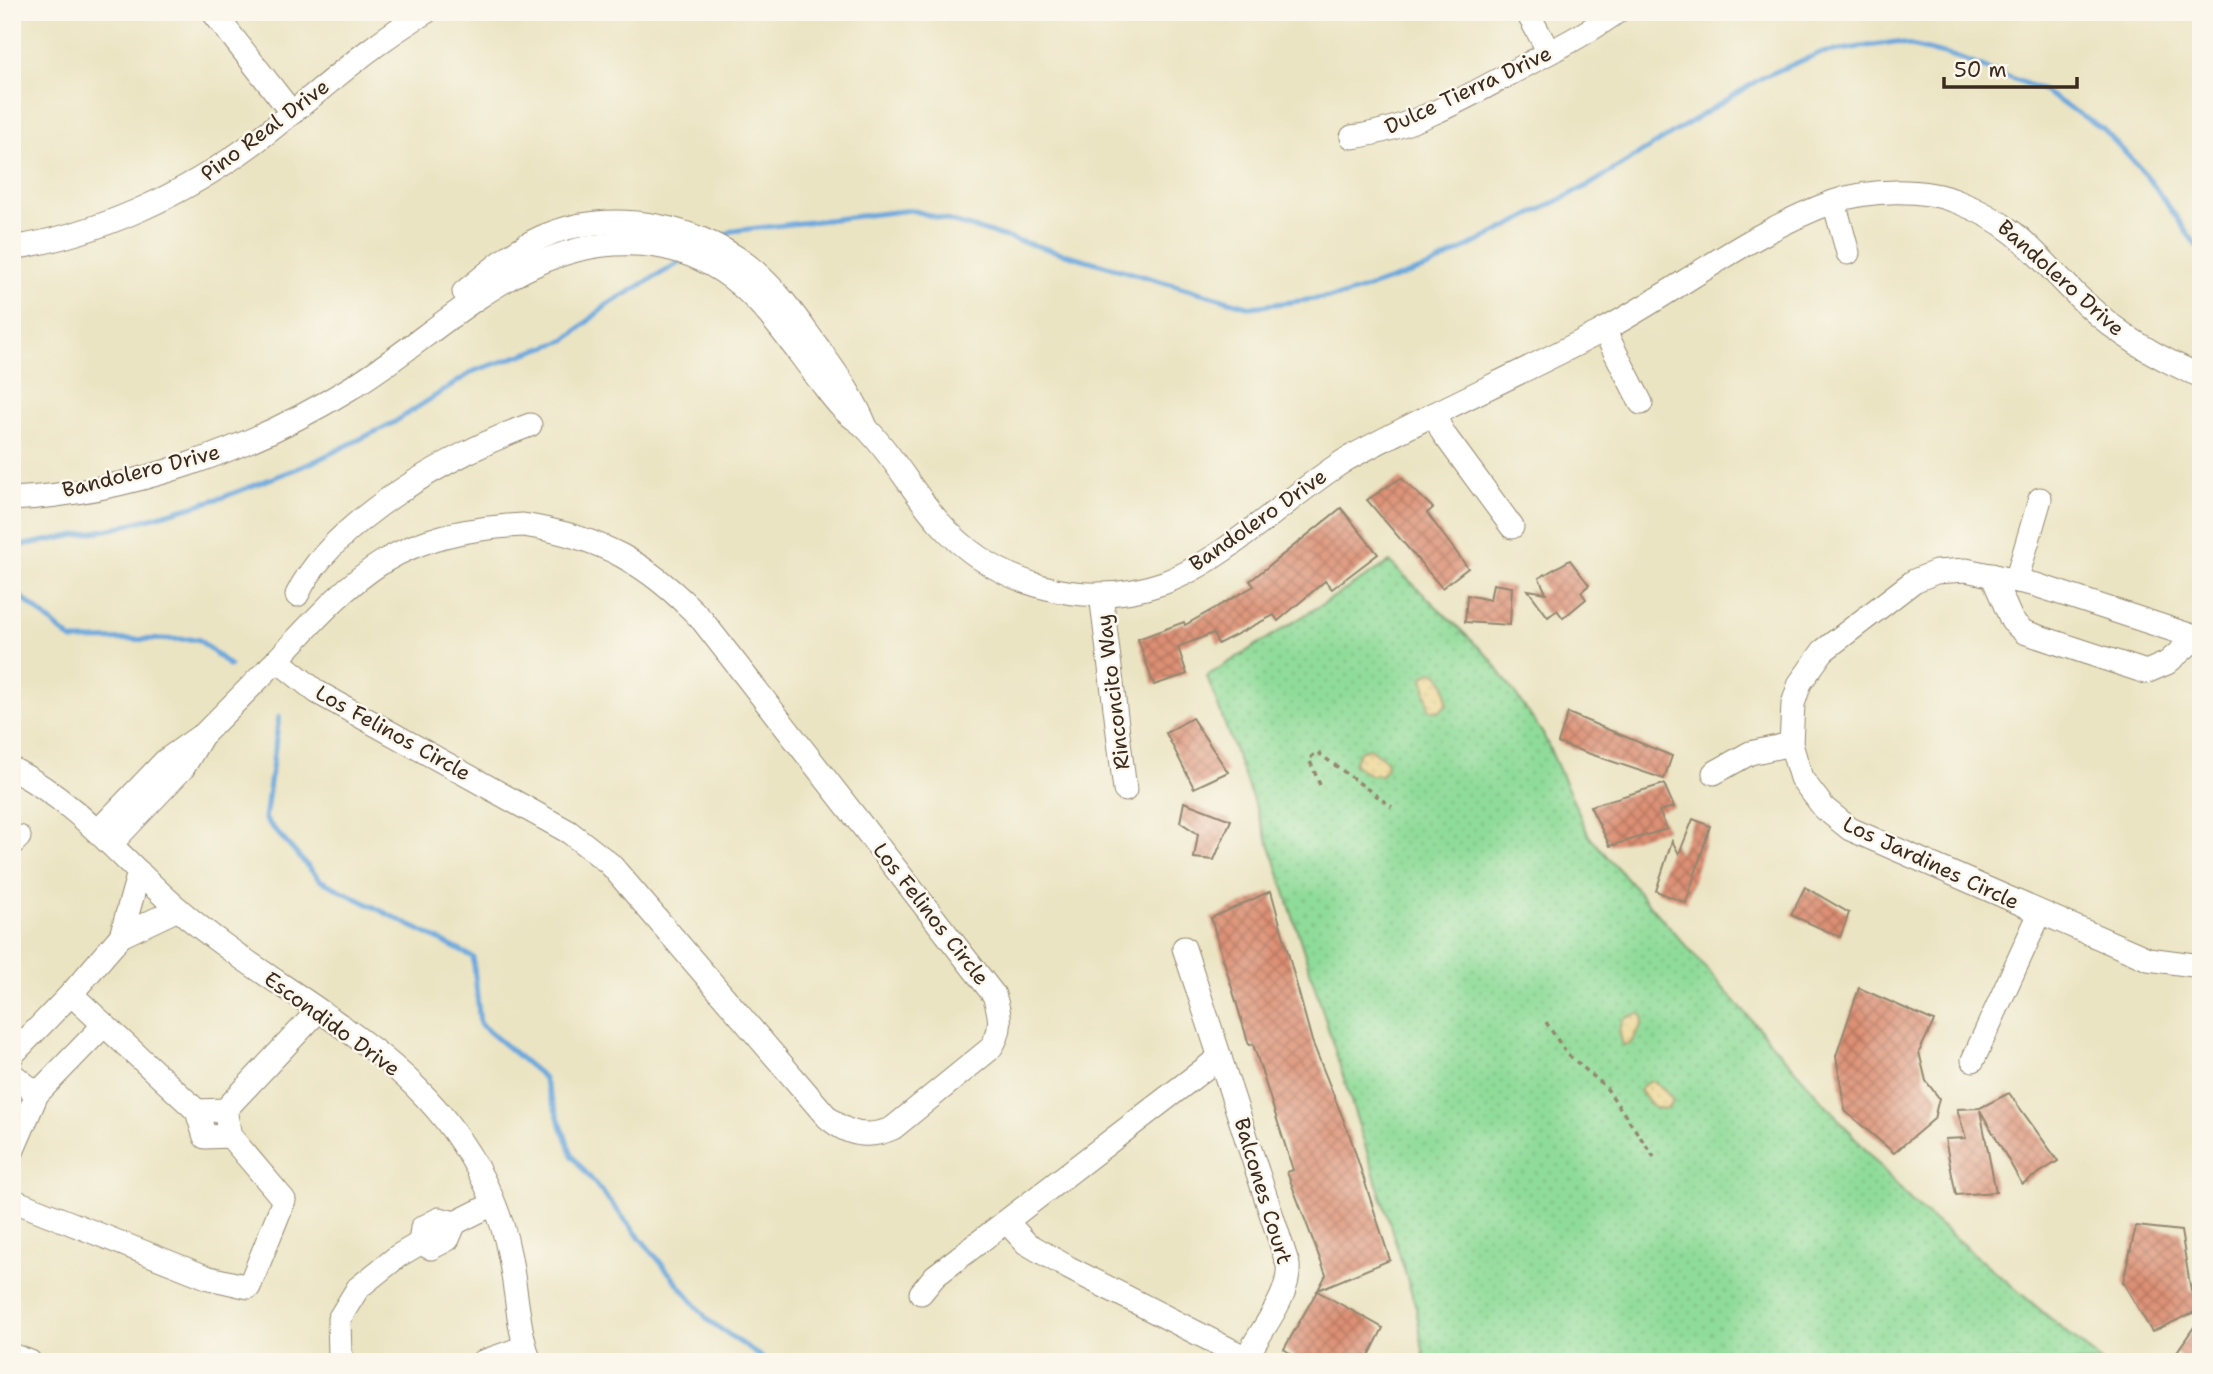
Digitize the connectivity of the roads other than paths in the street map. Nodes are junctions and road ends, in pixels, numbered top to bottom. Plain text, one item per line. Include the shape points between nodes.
1 (213, 12) edge
2 (426, 12) edge
3 (1527, 12) edge
4 (1617, 12) edge
5 (1549, 52) junction
6 (292, 113) junction
7 (1352, 137) dead end
8 (1834, 202) junction
9 (12, 248) edge
10 (1848, 253) dead end
11 (1604, 330) junction
12 (2201, 376) edge
13 (1642, 403) dead end
14 (1434, 414) junction
15 (530, 425) dead end
16 (12, 499) edge
17 (2040, 499) dead end
18 (1512, 527) dead end
19 (1992, 575) junction
20 (2016, 580) junction
21 (1101, 594) junction
22 (319, 615) junction
23 (2199, 638) edge
24 (277, 660) junction
25 (1791, 744) junction
26 (12, 769) edge
27 (1714, 773) dead end
28 (1125, 790) dead end
29 (104, 837) junction
30 (139, 872) junction
31 (178, 909) junction
32 (2040, 913) junction
33 (121, 936) junction
34 (1184, 948) dead end
35 (2201, 966) edge
36 (71, 995) junction
37 (317, 1012) junction
38 (104, 1025) junction
39 (12, 1055) edge
40 (1220, 1057) junction
41 (1973, 1060) dead end
42 (12, 1074) edge
43 (37, 1094) junction
44 (225, 1110) junction
45 (197, 1111) junction
46 (230, 1136) junction
47 (12, 1152) edge
48 (12, 1200) edge
49 (493, 1204) junction
50 (1007, 1222) junction
51 (922, 1293) dead end
52 (12, 1355) edge
53 (527, 1355) edge
54 (1251, 1359) edge
55 (30, 1362) edge
56 (345, 1362) edge
57 (482, 1362) edge

1 - 6 street
2 - 6 street, Pino Real Drive via 384,39
3 - 5 street
4 - 5 street, Dulce Tierra Drive
5 - 7 street, Dulce Tierra Drive via 1405,125
6 - 9 street, Pino Real Drive via 186,188 106,224
8 - 10 street
8 - 11 street, Bandolero Drive via 1712,262
8 - 12 street, Bandolero Drive via 1904,192 1955,201 2003,222 2085,303 2132,341
11 - 13 street
11 - 14 street, Bandolero Drive
14 - 18 street
14 - 21 street, Bandolero Drive via 1338,464 1181,574 1143,588
15 - 22 street via 460,453 416,480 328,550 293,591
16 - 21 street, Bandolero Drive via 90,489 179,466 274,430 351,388 411,346 418,328 498,265 591,224 617,223 689,233 728,253 803,327 855,399 866,428 939,522 987,564 1055,591
17 - 20 street
19 - 20 street, Los Jardines Circle
19 - 23 street via 2012,621 2024,632 2146,672 2167,663
19 - 25 street, Los Jardines Circle via 1954,569 1914,580 1823,651 1800,683 1793,704
20 - 23 street, Los Jardines Circle
21 - 28 street, Rinconcito Way
22 - 24 street, Los Felinos Circle
22 - 24 street, Los Felinos Circle via 353,582 393,555 466,530 523,525 554,530 640,564 671,587 702,620 994,995 1001,1021 997,1039 983,1056 893,1128 859,1135 843,1130 596,852 569,832 317,692
24 - 29 street, Los Felinos Circle via 202,736 183,768
25 - 27 street via 1750,753
25 - 32 street, Los Jardines Circle via 1811,794 1850,829
26 - 29 street, Escondido Drive via 60,798
29 - 30 street, Escondido Drive
30 - 31 street, Escondido Drive
30 - 33 street
31 - 33 street
31 - 37 street, Escondido Drive
32 - 35 street, Los Jardines Circle via 2148,959
32 - 41 street
33 - 36 street
34 - 40 street, Balcones Court
36 - 38 street
36 - 39 street
37 - 44 street
37 - 49 street, Escondido Drive via 417,1087 462,1142
38 - 43 street
38 - 45 street
40 - 50 street
40 - 54 street, Balcones Court via 1289,1273 1286,1291 1262,1327
42 - 43 street
43 - 47 street
44 - 45 street
44 - 46 street
45 - 46 street via 205,1137
46 - 48 street via 284,1199 249,1287 209,1278
49 - 53 street, Escondido Drive via 509,1249
49 - 56 street via 455,1223 449,1239 431,1248 420,1243 398,1256 358,1289 339,1320 340,1355
50 - 51 street via 935,1276
50 - 54 street, Balcones Court via 1026,1243 1069,1268
52 - 55 street
53 - 57 street

